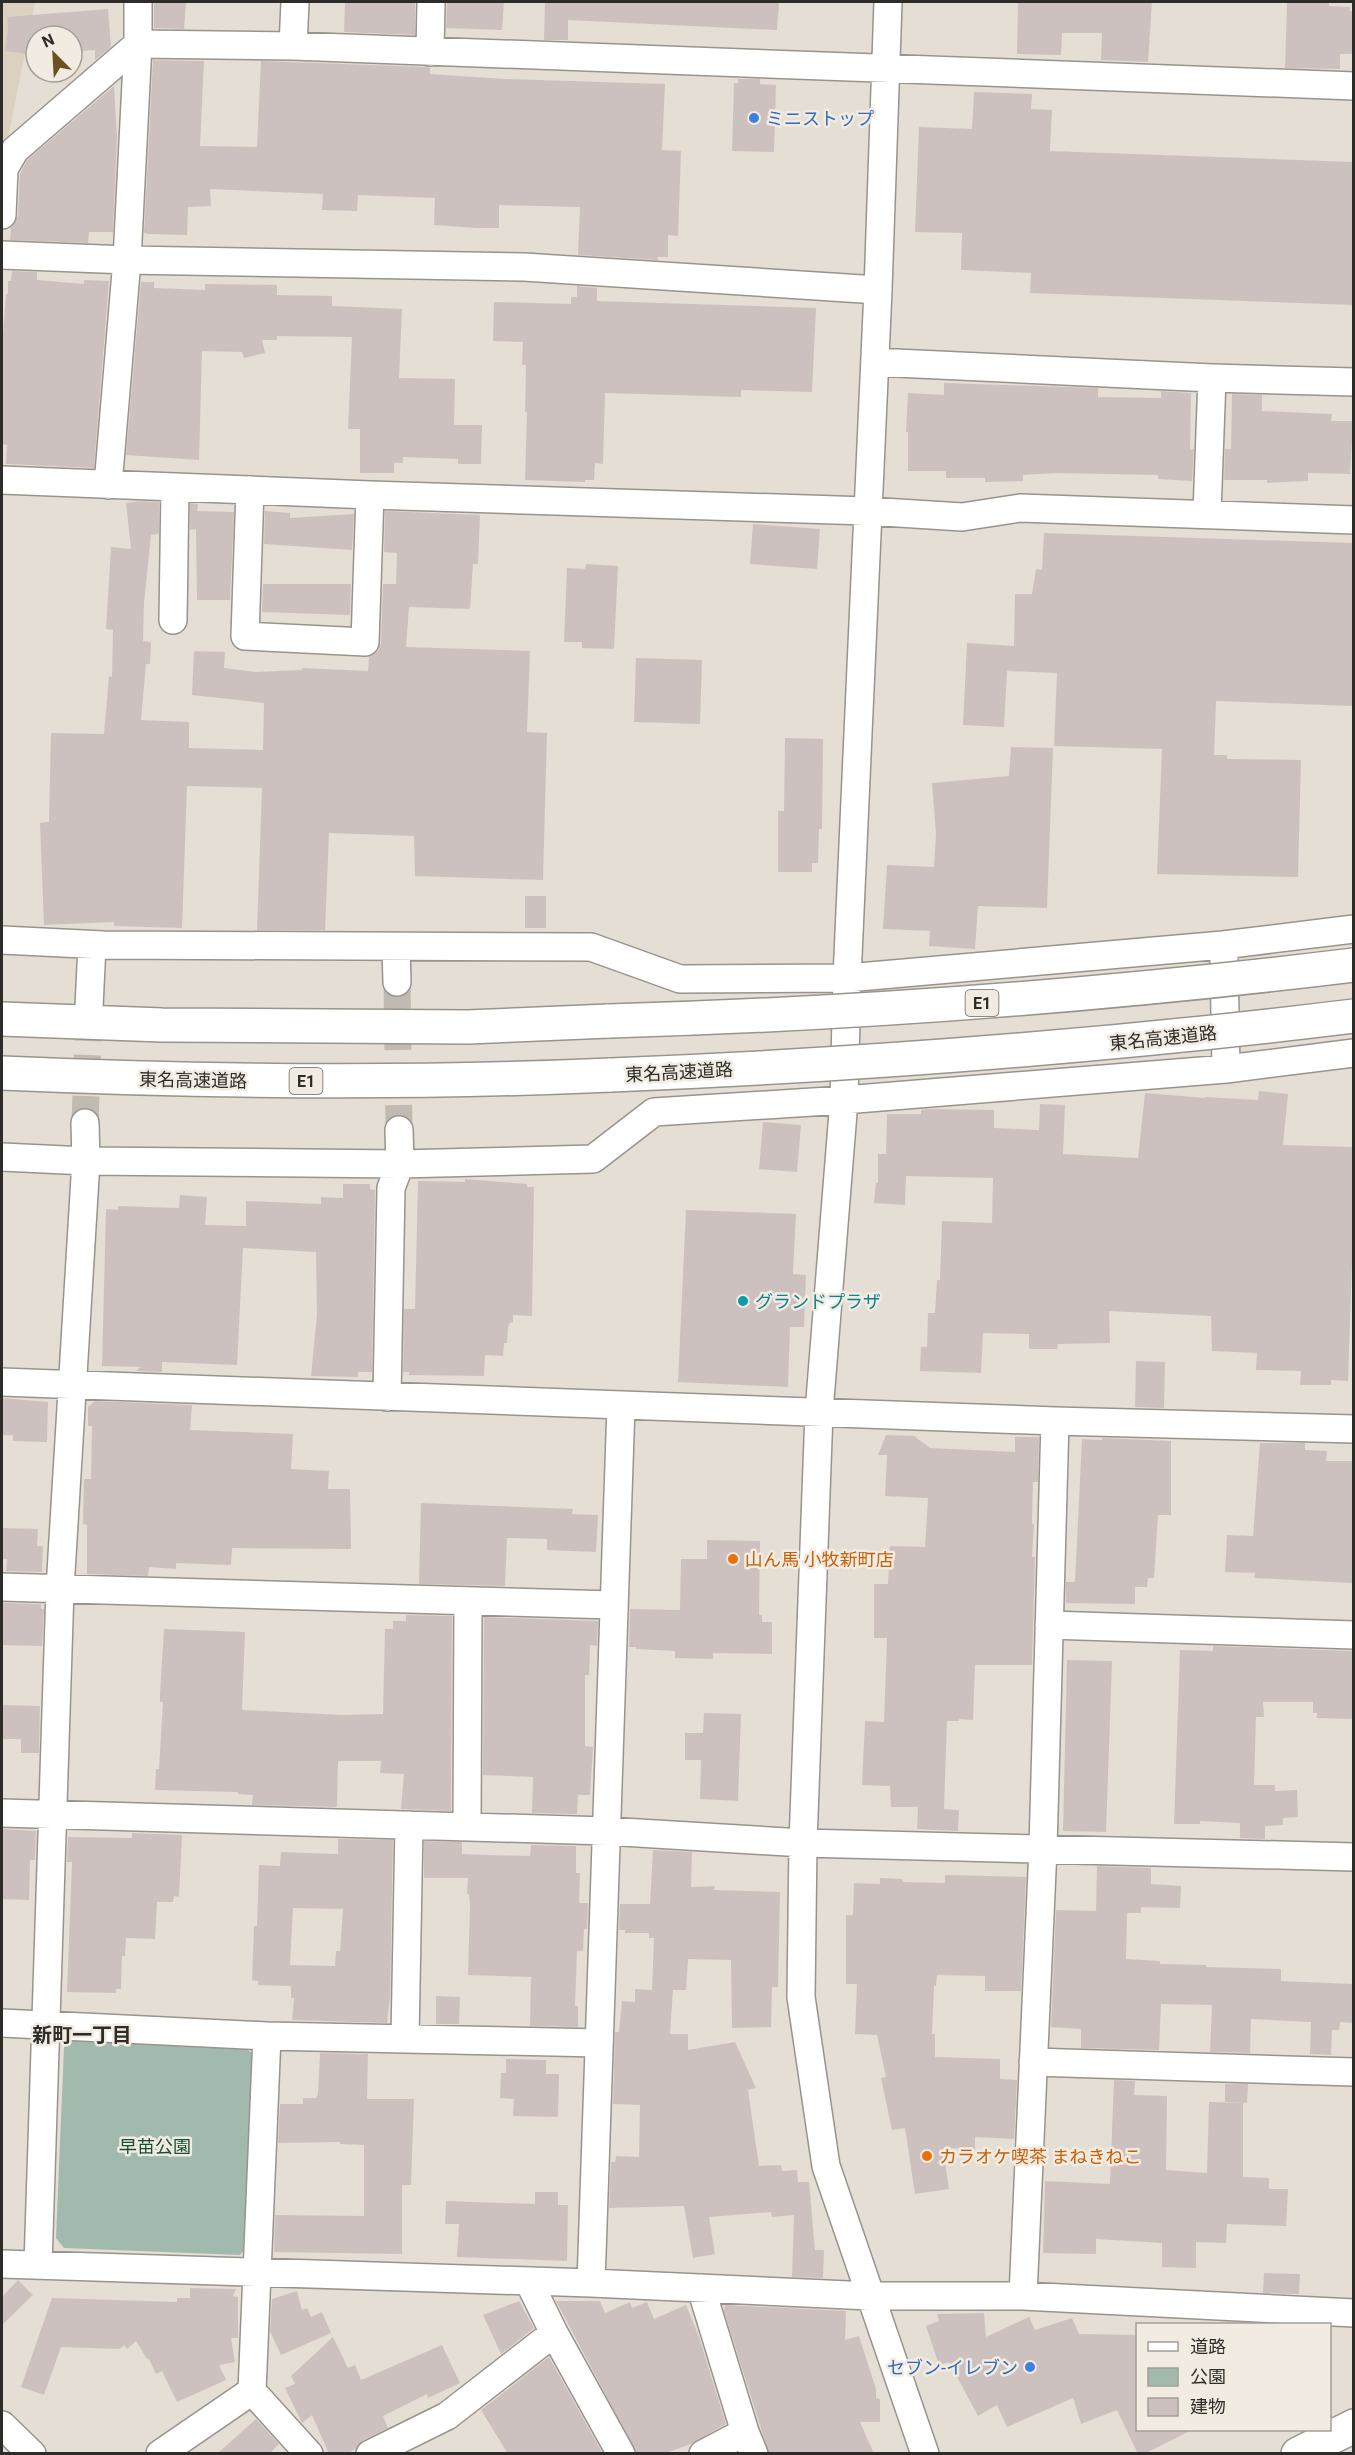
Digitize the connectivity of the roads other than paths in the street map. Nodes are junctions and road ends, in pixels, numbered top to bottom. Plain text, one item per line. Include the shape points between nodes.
1 (138, 2) edge
2 (295, 2) edge
3 (431, 2) edge
4 (888, 2) edge
5 (138, 44) junction
6 (293, 46) junction
7 (430, 52) junction
8 (886, 67) junction
9 (1353, 86) edge
10 (2, 214) edge
11 (2, 255) edge
12 (127, 260) junction
13 (878, 290) junction
14 (874, 362) junction
15 (1212, 378) junction
16 (1353, 382) edge
17 (2, 480) edge
18 (108, 484) junction
19 (175, 487) junction
20 (250, 490) junction
21 (370, 495) junction
22 (867, 511) junction
23 (1207, 513) junction
24 (1353, 520) edge
25 (173, 620) dead end
26 (1353, 929) edge
27 (2, 940) edge
28 (92, 945) junction
29 (1223, 945) junction
30 (396, 947) junction
31 (1353, 965) edge
32 (847, 978) junction
33 (397, 982) tunnel mouth
34 (89, 1007) tunnel mouth
35 (1353, 1016) edge
36 (2, 1019) edge
37 (1353, 1053) edge
38 (1226, 1069) junction
39 (2, 1073) edge
40 (844, 1100) junction
41 (85, 1123) tunnel mouth
42 (399, 1130) tunnel mouth
43 (2, 1157) edge
44 (86, 1161) junction
45 (400, 1164) junction
46 (2, 1382) edge
47 (71, 1384) junction
48 (387, 1397) junction
49 (621, 1406) junction
50 (819, 1412) junction
51 (1055, 1421) junction
52 (1353, 1429) edge
53 (2, 1587) edge
54 (60, 1589) junction
55 (468, 1601) junction
56 (613, 1605) junction
57 (1049, 1625) junction
58 (1353, 1635) edge
59 (2, 1813) edge
60 (53, 1815) junction
61 (409, 1826) junction
62 (467, 1827) junction
63 (606, 1831) junction
64 (803, 1843) junction
65 (1043, 1848) junction
66 (1353, 1857) edge
67 (2, 2023) edge
68 (46, 2024) junction
69 (267, 2036) junction
70 (405, 2039) junction
71 (599, 2043) junction
72 (1033, 2062) junction
73 (1353, 2072) edge
74 (2, 2264) edge
75 (38, 2265) junction
76 (257, 2274) junction
77 (529, 2282) junction
78 (591, 2283) junction
79 (701, 2288) junction
80 (870, 2296) junction
81 (1023, 2296) junction
82 (1353, 2313) edge
83 (554, 2333) junction
84 (252, 2391) junction
85 (2, 2425) edge
86 (1353, 2426) edge
87 (750, 2443) edge
88 (32, 2454) edge
89 (160, 2454) edge
90 (309, 2454) edge
91 (370, 2454) edge
92 (621, 2454) edge
93 (703, 2454) edge
94 (925, 2454) edge
95 (1298, 2454) edge

1 - 5 street
2 - 6 street
3 - 7 street
4 - 8 street
5 - 6 street
5 - 10 street via 15,150 4,169
5 - 12 street
6 - 7 street
7 - 8 street
8 - 9 street
8 - 13 street
11 - 12 street
12 - 13 street via 524,267
12 - 18 street
13 - 14 street
14 - 15 street
14 - 22 street
15 - 16 street
15 - 23 street
17 - 18 street
18 - 19 street
19 - 20 street
19 - 25 street
20 - 21 street
20 - 21 street via 245,636 365,642
21 - 22 street
22 - 23 street via 962,517 1020,508
22 - 32 street
23 - 24 street
26 - 29 street
27 - 28 street
28 - 30 street
28 - 34 street
29 - 32 street
29 - 38 street
30 - 32 street via 591,947 680,979
30 - 33 street
31 - 36 highway, E1, bridge via 969,1004 719,1018 456,1027 162,1025
32 - 40 street
35 - 39 highway, 東名高速道路 / E1, bridge via 1198,1035 982,1054 470,1081 163,1080
37 - 38 street
38 - 40 street
40 - 45 street via 654,1112 593,1159
40 - 50 street
41 - 44 street
42 - 45 street
43 - 44 street
44 - 45 street
44 - 47 street
45 - 48 street via 391,1188
46 - 47 street
47 - 48 street
47 - 54 street
48 - 49 street
49 - 50 street
49 - 56 street
50 - 51 street
50 - 64 street
51 - 52 street
51 - 57 street
53 - 54 street
54 - 55 street
54 - 60 street
55 - 56 street
55 - 62 street
56 - 63 street
57 - 58 street
57 - 65 street
59 - 60 street
60 - 61 street
60 - 68 street
61 - 62 street
61 - 70 street
62 - 63 street
63 - 64 street
63 - 71 street
64 - 65 street
64 - 80 street via 801,1996 813,2086 826,2166
65 - 66 street
65 - 72 street
67 - 68 street
68 - 69 street
68 - 75 street
69 - 70 street
69 - 76 street
70 - 71 street
71 - 78 street
72 - 73 street
72 - 81 street
74 - 75 street
75 - 76 street
76 - 77 street
76 - 84 street
77 - 78 street
77 - 83 street
78 - 79 street
79 - 80 street
79 - 87 street
80 - 81 street
80 - 94 street
81 - 82 street
83 - 91 street via 447,2416
83 - 92 street
84 - 89 street
84 - 90 street
85 - 88 street
86 - 95 highway
87 - 93 street

